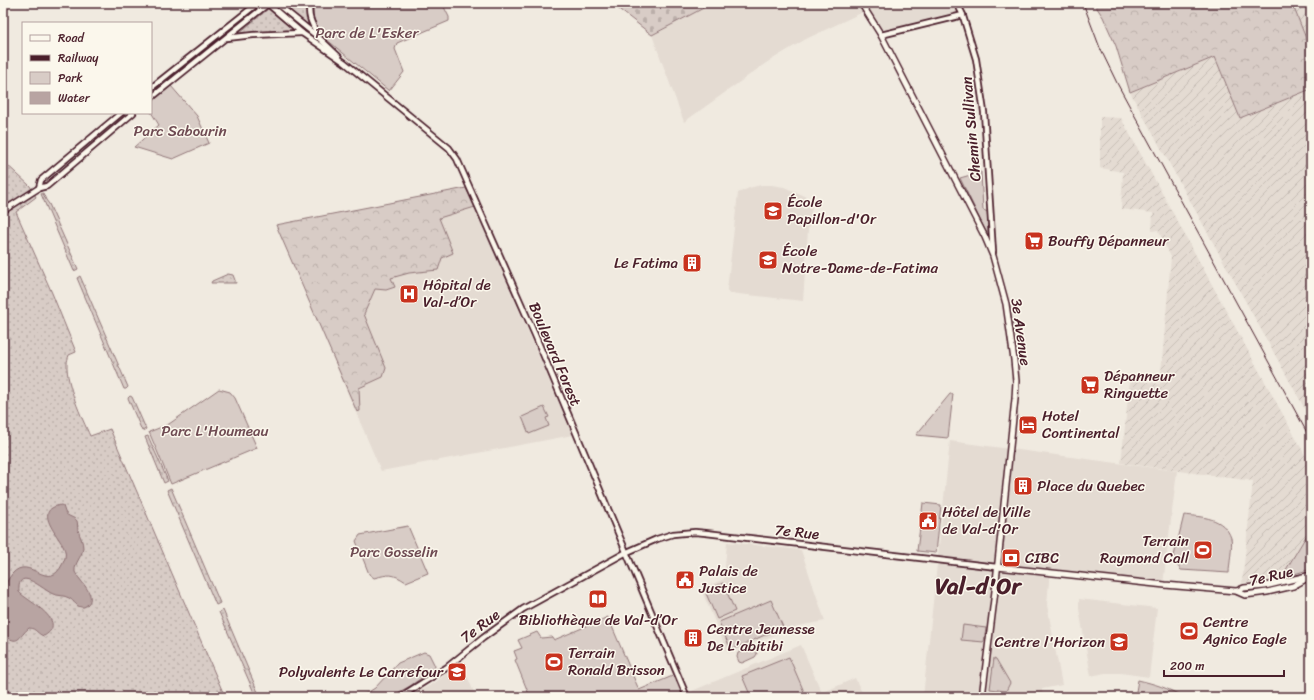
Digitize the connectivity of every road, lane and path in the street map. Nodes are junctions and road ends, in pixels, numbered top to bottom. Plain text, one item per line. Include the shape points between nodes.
1 (258, 3) edge
2 (268, 3) edge
3 (276, 3) edge
4 (310, 3) edge
5 (861, 3) edge
6 (957, 3) edge
7 (963, 15) junction
8 (302, 33) junction
9 (881, 35) junction
10 (318, 37) junction
11 (227, 38) junction
12 (344, 62) junction
13 (152, 87) edge
14 (152, 97) edge
15 (120, 114) edge
16 (132, 114) edge
17 (39, 188) junction
18 (3, 211) edge
19 (993, 256) junction
20 (626, 553) junction
21 (997, 567) junction
22 (1311, 575) edge
23 (982, 696) edge
24 (400, 697) edge
25 (687, 697) edge
26 (1010, 697) edge

1 - 13 street
2 - 8 street, Boulevard Forest
2 - 11 street
3 - 10 street, Boulevard Forest
4 - 10 street via 310,22
5 - 9 main road, 3e Avenue
6 - 7 street, Chemin Sullivan
7 - 9 street
7 - 19 street, Chemin Sullivan via 976,59 984,112
8 - 11 street
8 - 12 street, Boulevard Forest
9 - 19 main road, 3e Avenue
10 - 12 street, Boulevard Forest
11 - 14 street
12 - 20 street, Boulevard Forest via 449,148 457,159
15 - 17 street via 41,180
16 - 17 street via 47,186
17 - 18 street
19 - 21 main road, 3e Avenue via 1006,304 1016,381
20 - 21 street, 7e Rue via 673,534 695,532
20 - 24 street, 7e Rue via 523,609 446,668
20 - 25 street, Boulevard Forest
21 - 22 main road, 7e Rue via 1236,591 1245,594 1293,586
21 - 23 main road, 3e Avenue
23 - 26 street

